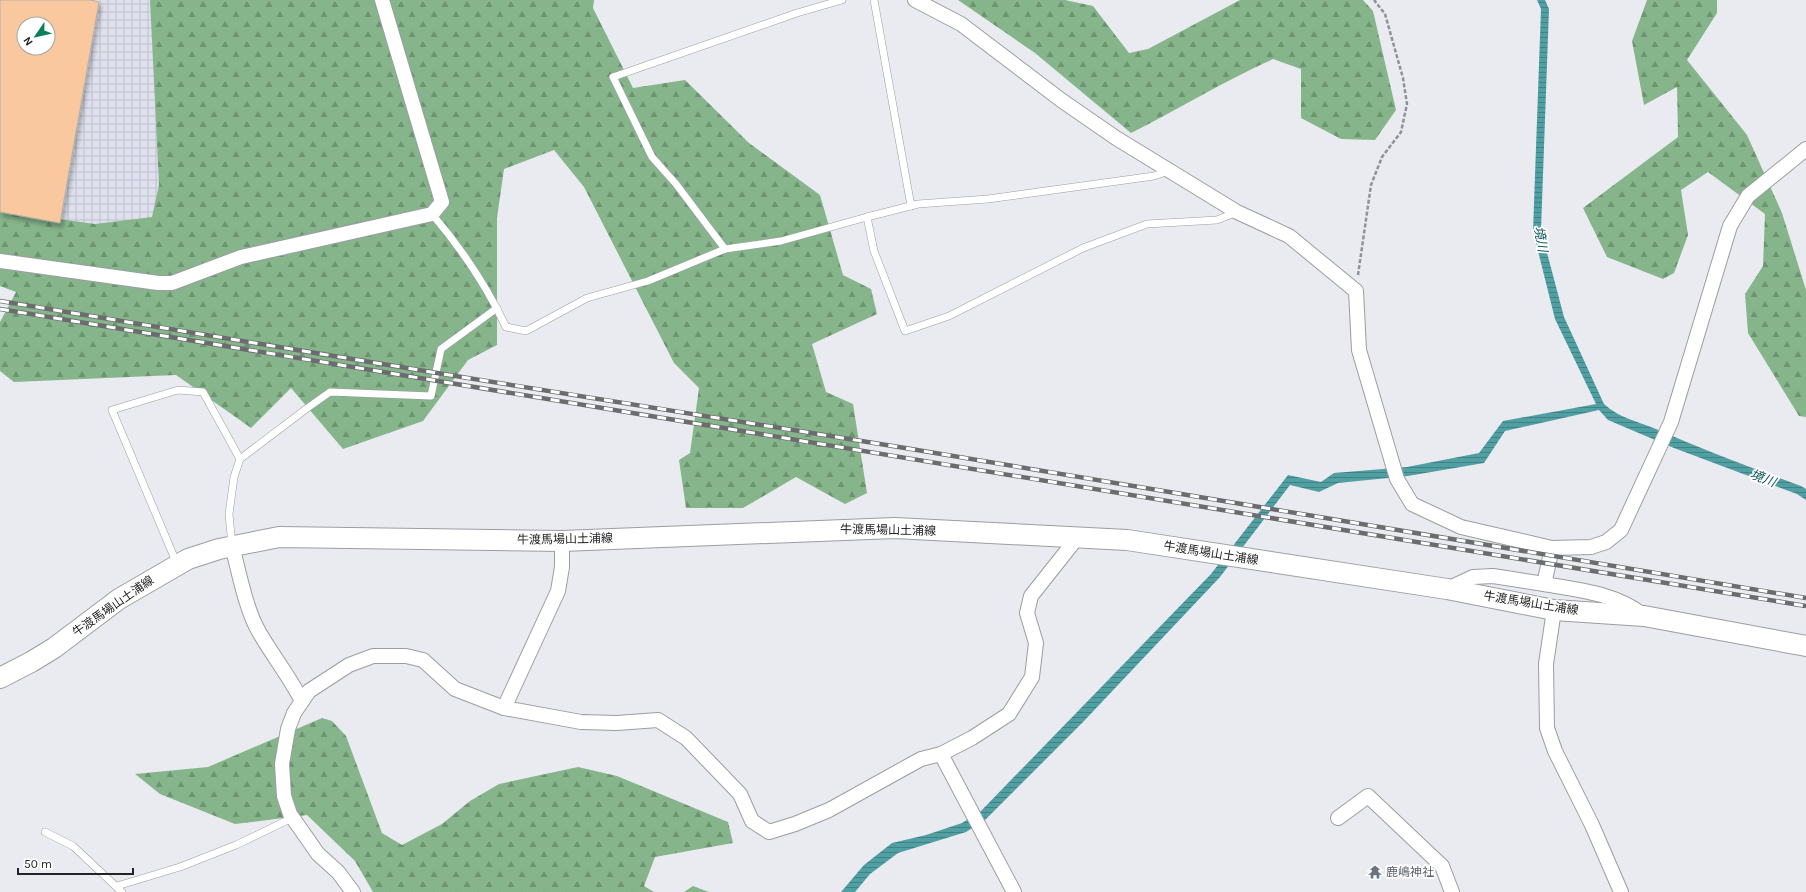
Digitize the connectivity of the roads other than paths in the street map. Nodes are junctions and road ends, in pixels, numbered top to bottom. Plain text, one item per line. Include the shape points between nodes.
1 (382, 0) edge
2 (842, 0) edge
3 (874, 0) edge
4 (915, 0) edge
5 (1806, 149) edge
6 (1170, 171) junction
7 (910, 206) junction
8 (1237, 212) junction
9 (432, 214) junction
10 (867, 217) junction
11 (725, 248) junction
12 (0, 261) edge
13 (497, 308) junction
14 (240, 459) junction
15 (1077, 538) junction
16 (562, 541) junction
17 (232, 546) junction
18 (1552, 548) junction
19 (177, 564) junction
20 (1544, 584) junction
21 (1447, 589) junction
22 (1554, 610) junction
23 (1644, 616) junction
24 (1806, 646) edge
25 (0, 678) edge
26 (302, 701) junction
27 (504, 708) junction
28 (941, 754) junction
29 (292, 818) junction
30 (1338, 818) dead end
31 (45, 832) dead end
32 (119, 889) edge
33 (353, 892) edge
34 (1014, 892) edge
35 (1452, 892) edge
36 (1621, 892) edge

1 - 9 street via 442,202
2 - 11 lane via 797,13 613,77 652,157
3 - 7 lane
4 - 6 street via 961,24 1061,100
5 - 18 street via 1748,196 1730,226 1671,422 1621,530 1606,542 1591,547
6 - 7 lane via 1154,176 988,199
6 - 8 street
7 - 10 lane
8 - 10 lane via 1217,220 1147,224 1083,248 949,316 905,331 874,251
8 - 18 street via 1289,236 1356,292 1359,350 1397,480 1412,504 1461,527
9 - 12 street via 241,256 172,282 158,283
9 - 13 lane via 454,239
10 - 11 lane via 781,241
11 - 13 lane via 648,281 587,298 526,331 506,327
13 - 14 lane via 440,349 431,396 330,392
14 - 17 lane via 234,477 229,514
14 - 19 lane via 203,392 178,390 112,410
15 - 16 main road, 牛渡馬場山土浦線 via 895,528
15 - 21 main road, 牛渡馬場山土浦線 via 1127,540
15 - 28 street via 1031,596 1027,613 1036,643 1032,677 1009,714
16 - 17 main road, 牛渡馬場山土浦線 via 279,538
16 - 27 street via 562,567 558,591
17 - 19 main road, 牛渡馬場山土浦線
17 - 26 street via 258,631 290,678
18 - 20 street
19 - 25 main road, 牛渡馬場山土浦線 via 119,599 54,648
20 - 21 street via 1493,576 1473,577
20 - 23 street via 1602,594 1633,607
21 - 22 main road, 牛渡馬場山土浦線
22 - 23 main road, 牛渡馬場山土浦線
22 - 36 street via 1546,664 1547,728 1554,751 1592,825
23 - 24 main road, 牛渡馬場山土浦線
26 - 27 street via 309,691 349,665 373,656 406,656 423,660 455,689
26 - 29 street via 294,712 288,729 282,764 284,796
27 - 28 street via 581,722 658,720 686,738 740,794 752,821 769,832 829,810 921,758
28 - 34 street
29 - 32 lane via 180,868
29 - 33 street via 318,854 338,872
30 - 35 street via 1368,796 1442,866
31 - 32 lane via 73,846

